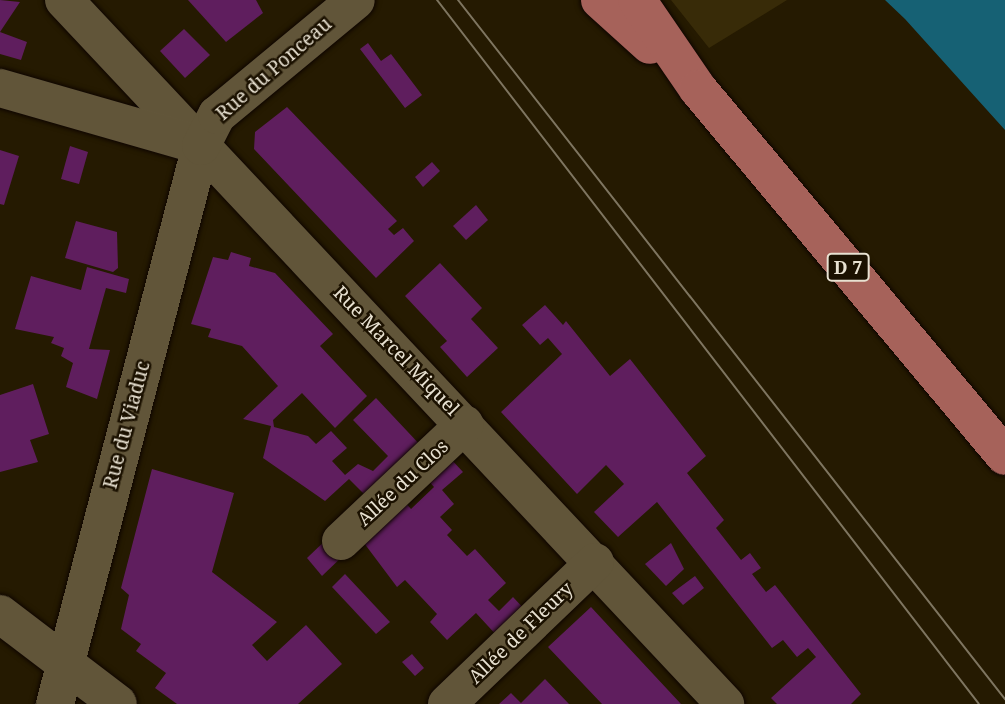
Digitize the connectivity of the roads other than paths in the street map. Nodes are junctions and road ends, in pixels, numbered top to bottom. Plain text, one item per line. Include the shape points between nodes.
1 (64, 0) edge
2 (356, 0) edge
3 (600, 0) edge
4 (637, 0) edge
5 (111, 50) junction
6 (0, 88) edge
7 (698, 89) junction
8 (70, 108) junction
9 (201, 146) junction
10 (465, 424) junction
11 (1003, 452) edge
12 (341, 541) dead end
13 (595, 562) junction
14 (0, 614) edge
15 (65, 663) junction
16 (55, 704) edge
17 (118, 704) edge
18 (447, 704) edge
19 (725, 704) edge

1 - 5 street, Rue Marcel Miquel
2 - 9 street, Rue du Ponceau via 217,115
3 - 7 main road, D 7
4 - 7 main road, D 7
5 - 8 street via 99,86
5 - 9 street, Rue Marcel Miquel
6 - 8 street
7 - 11 main road, D 7
8 - 9 street
9 - 10 street, Rue Marcel Miquel
9 - 15 street, Rue du Viaduc
10 - 12 street, Allée du Clos
10 - 13 street, Rue Marcel Miquel
13 - 18 street, Allée de Fleury
13 - 19 street, Rue Marcel Miquel
14 - 15 street
15 - 16 street, Rue du Viaduc
15 - 17 street

